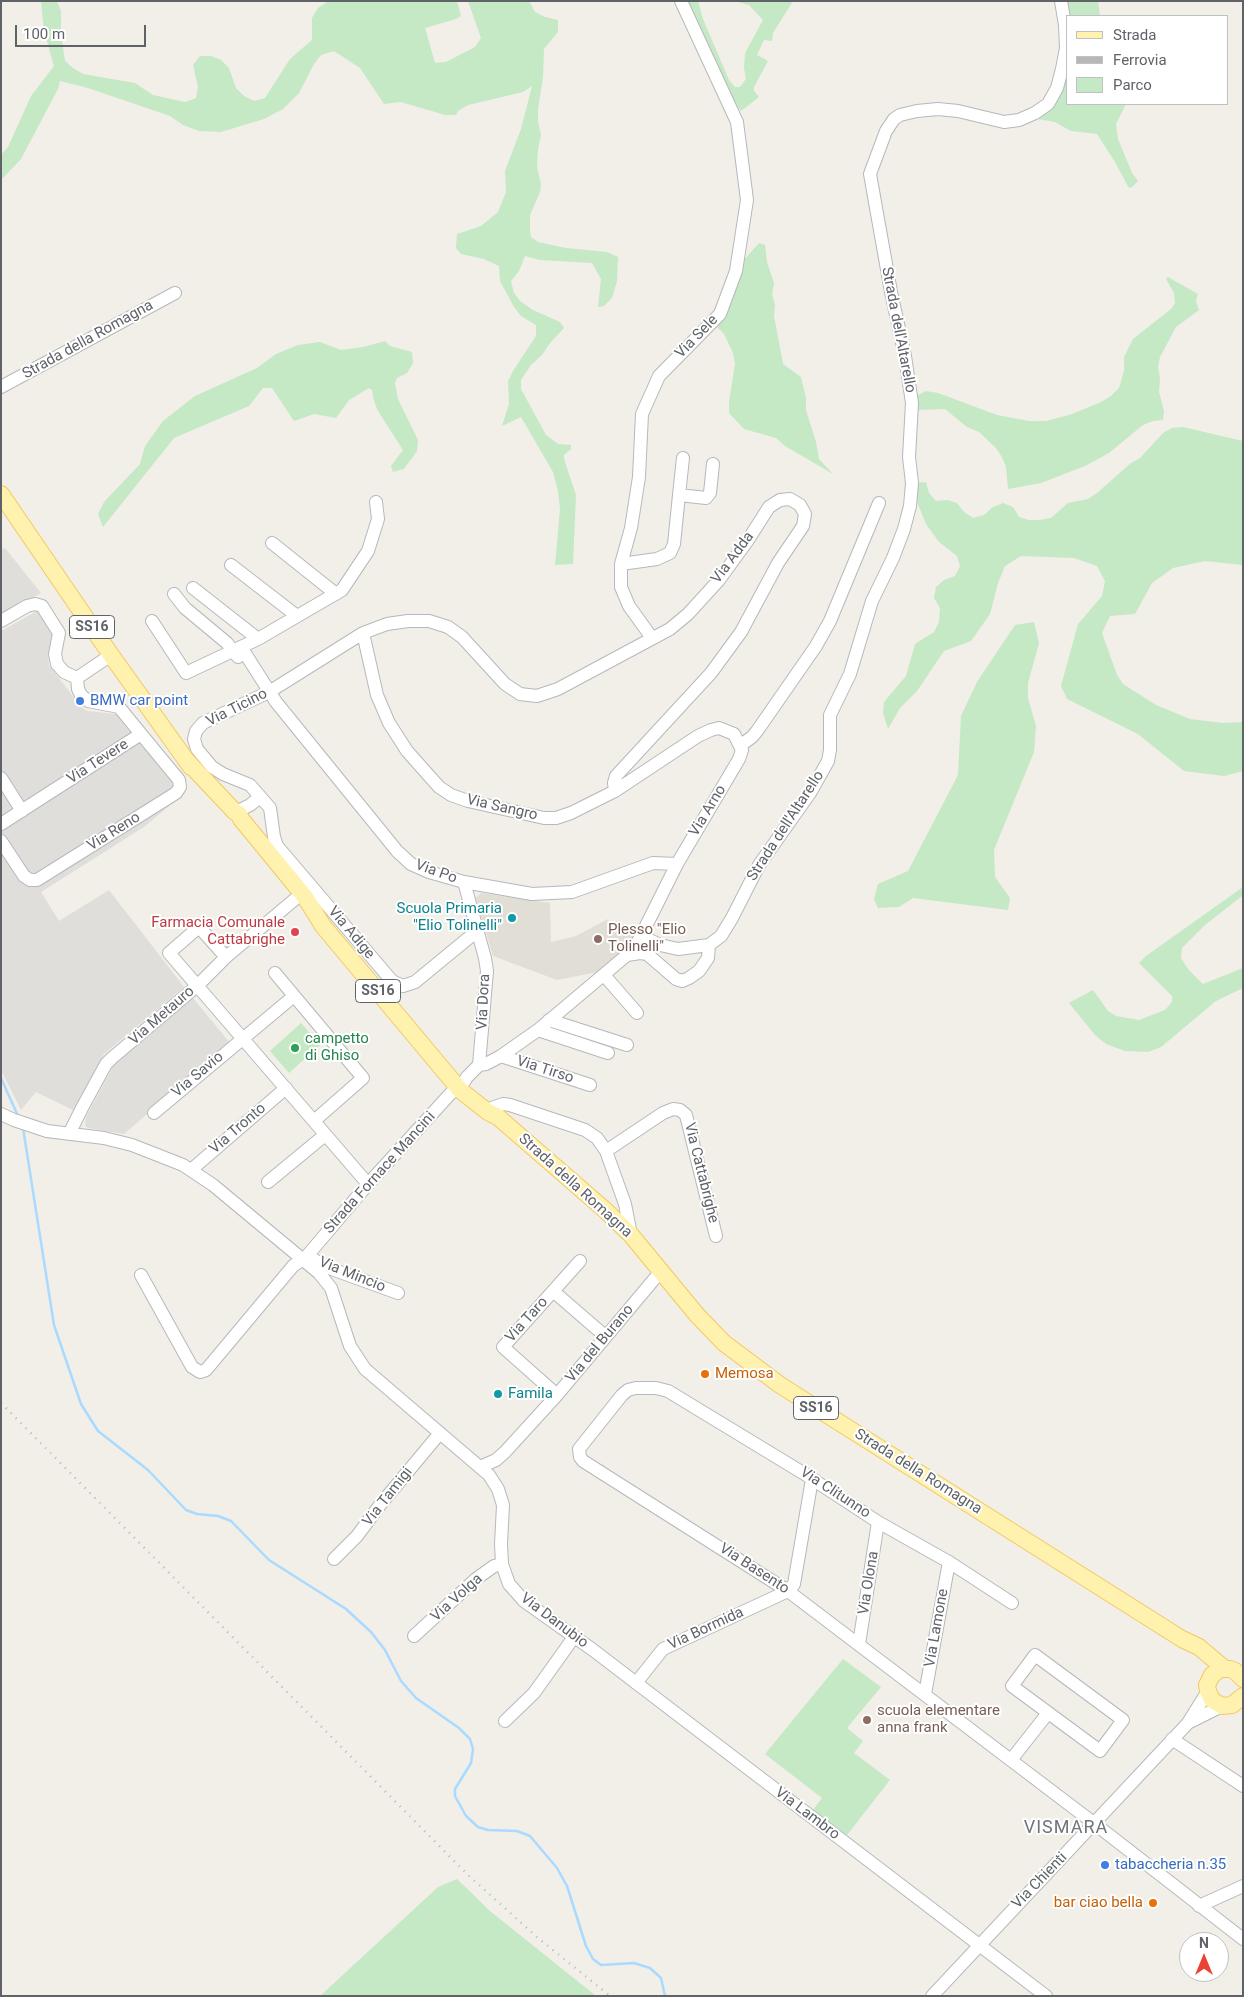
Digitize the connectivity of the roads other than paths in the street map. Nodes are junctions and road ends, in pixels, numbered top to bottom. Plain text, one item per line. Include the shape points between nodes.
1 (681, 1) edge
2 (1061, 1) edge
3 (175, 293) dead end
4 (1, 387) edge
5 (683, 458) dead end
6 (714, 464) dead end
7 (1, 494) edge
8 (679, 495) junction
9 (376, 502) dead end
10 (879, 503) dead end
11 (272, 543) dead end
12 (230, 564) dead end
13 (621, 564) junction
14 (193, 588) dead end
15 (174, 594) dead end
16 (336, 594) junction
17 (297, 616) junction
18 (1, 621) edge
19 (152, 621) dead end
20 (363, 634) junction
21 (258, 638) junction
22 (652, 638) junction
23 (237, 649) junction
24 (111, 654) junction
25 (77, 678) junction
26 (266, 694) junction
27 (141, 734) junction
28 (741, 745) junction
29 (1, 778) edge
30 (615, 791) junction
31 (260, 797) junction
32 (22, 811) junction
33 (238, 815) junction
34 (1, 824) edge
35 (1, 841) edge
36 (677, 864) junction
37 (464, 882) junction
38 (299, 901) junction
39 (477, 931) junction
40 (642, 936) junction
41 (709, 945) junction
42 (627, 955) junction
43 (226, 957) junction
44 (275, 973) dead end
45 (604, 975) junction
46 (198, 985) junction
47 (294, 996) junction
48 (637, 1012) dead end
49 (549, 1020) junction
50 (538, 1030) junction
51 (243, 1038) junction
52 (627, 1045) dead end
53 (608, 1053) dead end
54 (501, 1056) junction
55 (478, 1066) junction
56 (590, 1084) dead end
57 (464, 1086) junction
58 (286, 1088) junction
59 (154, 1113) dead end
60 (495, 1113) junction
61 (1, 1114) edge
62 (314, 1122) junction
63 (69, 1134) junction
64 (325, 1135) junction
65 (606, 1151) junction
66 (191, 1170) junction
67 (268, 1182) dead end
68 (368, 1184) junction
69 (631, 1235) junction
70 (716, 1236) dead end
71 (304, 1257) junction
72 (580, 1261) dead end
73 (661, 1271) junction
74 (142, 1275) dead end
75 (553, 1291) junction
76 (398, 1294) dead end
77 (605, 1336) junction
78 (656, 1388) joint
79 (557, 1394) junction
80 (440, 1433) junction
81 (484, 1471) junction
82 (815, 1480) junction
83 (878, 1522) junction
84 (334, 1559) dead end
85 (949, 1562) junction
86 (502, 1564) junction
87 (788, 1591) junction
88 (1012, 1603) dead end
89 (414, 1636) dead end
90 (574, 1637) junction
91 (859, 1644) junction
92 (1215, 1678) junction
93 (1243, 1679) edge
94 (636, 1683) junction
95 (925, 1694) junction
96 (1236, 1702) edge
97 (1048, 1713) junction
98 (505, 1721) dead end
99 (1188, 1723) junction
100 (1172, 1739) junction
101 (1011, 1760) junction
102 (1243, 1786) edge
103 (1095, 1824) junction
104 (1243, 1886) edge
105 (1199, 1906) junction
106 (1243, 1939) edge
107 (979, 1945) junction
108 (932, 1996) edge
109 (1046, 1996) edge

1 - 13 street, Via Sele via 737,122 747,200 736,271 720,314 659,376 642,414 639,477
2 - 41 street, Strada dell'Altarello via 1066,48 1057,88 1048,104 1035,114 1004,122 938,109 900,115 886,131 876,156 870,174 912,403 910,506 893,558 872,601 850,674 830,715 828,761 751,879 721,936
3 - 4 street, Strada della Romagna
5 - 8 street
6 - 8 street via 710,494 706,498
7 - 24 main road, Strada della Romagna / SS16
8 - 13 street via 670,554 656,560
9 - 16 street via 378,519 368,551
10 - 28 street, Via Arno via 830,621 816,646 752,738
11 - 16 street
12 - 17 street
13 - 22 street, Via Sele via 623,593
14 - 21 street
15 - 23 street, Via Po via 185,608
16 - 17 street
17 - 21 street
18 - 25 street via 27,606 42,606 59,634 55,654 57,664 64,672
19 - 23 street via 186,673
20 - 22 street, Via Adda via 387,624 408,621 429,621 448,627 462,637 505,684 520,694 537,696 558,689
20 - 26 street, Via Ticino
20 - 30 street, Via Sangro via 377,695 389,723 439,787 468,801 544,818 571,813
21 - 23 street
22 - 30 street, Via Adda via 688,614 748,540 769,507 780,500 790,499 800,505 805,514 803,526 778,563 741,632 711,673 616,776
23 - 26 street, Via Po
24 - 25 street
24 - 33 main road, Strada della Romagna / SS16 via 219,806
25 - 27 street, Via Tevere via 81,695 88,701 119,707
26 - 31 street, Via Ticino via 203,724 194,739 197,749 212,767 250,785
26 - 37 street, Via Po via 276,702 397,851 411,864
27 - 32 street, Via Tevere
27 - 35 street, Via Reno via 179,780 180,787 176,792 37,880 24,876
28 - 30 street, Via Sangro via 727,731 711,730
28 - 36 street, Via Arno via 739,759
29 - 32 street
31 - 33 street
31 - 39 street, Via Adige via 270,808 277,846 392,981 403,986 415,982
32 - 34 street, Via Tevere
33 - 38 main road, Strada della Romagna / SS16
36 - 37 street, Via Po via 653,863 572,892 532,894
36 - 40 street, Via Arno
37 - 39 street, Via Dora
38 - 43 street, Via Metauro via 276,915
38 - 57 main road, Strada della Romagna / SS16 via 447,1076
39 - 55 street, Via Dora via 487,971
40 - 41 street via 678,949
40 - 42 street, Via Arno
41 - 42 street, Strada dell'Altarello via 708,958 699,971 682,980 676,979 647,954
42 - 45 street, Via Arno
43 - 46 street, Via Metauro
43 - 46 street via 199,927 169,953
44 - 47 street
45 - 48 street
45 - 49 street, Via Arno
46 - 51 street
46 - 63 street, Via Metauro via 106,1064
47 - 51 street, Via Savio
47 - 62 street via 364,1078
49 - 50 street, Via Arno
49 - 52 street
50 - 53 street
50 - 54 street, Via Arno
51 - 58 street
51 - 59 street, Via Savio
54 - 55 street, Via Arno
54 - 56 street, Via Tirso
55 - 57 street
57 - 60 main road, Strada della Romagna / SS16 via 488,1112
57 - 68 street, Strada Fornace Mancini via 451,1093
58 - 62 street
58 - 66 street, Via Tronto
60 - 65 street via 503,1104 510,1105 585,1130 597,1138
60 - 69 main road, Strada della Romagna / SS16
61 - 63 street via 47,1131
62 - 64 street
63 - 66 street via 132,1145
64 - 67 street
64 - 68 street
65 - 69 street via 625,1204
65 - 70 street, Via Cattabrighe via 663,1113 680,1110 686,1115
66 - 71 street
68 - 71 street, Strada Fornace Mancini
69 - 73 main road, Strada della Romagna / SS16
71 - 74 street, Strada Fornace Mancini via 206,1370 200,1372 192,1367
71 - 76 street, Via Mincio
71 - 80 street, Via Danubio via 331,1288 356,1358
72 - 75 street, Via Taro
73 - 77 street, Via del Burano
73 - 92 main road, Strada della Romagna / SS16 via 724,1343 765,1374 1199,1647
75 - 77 street
75 - 79 street, Via Taro via 502,1347
77 - 79 street, Via del Burano
78 - 82 street, Via Clitunno via 668,1391
78 - 87 street, Via Basento via 636,1388 622,1395 580,1447 581,1459
79 - 81 street, Via del Burano
80 - 81 street, Via Danubio
80 - 84 street, Via Tamigi via 357,1536
81 - 86 street, Via Danubio via 498,1489 504,1505
82 - 83 street, Via Clitunno
82 - 87 street via 794,1584
83 - 85 street, Via Clitunno
83 - 91 street, Via Olona
85 - 88 street, Via Clitunno
85 - 95 street, Via Lamone
86 - 89 street, Via Volga via 476,1579
86 - 90 street, Via Danubio via 509,1584 524,1601
87 - 91 street, Via Basento
87 - 94 street, Via Bormida via 663,1649
90 - 94 street, Via Danubio
90 - 98 street via 534,1694
91 - 95 street, Via Basento
92 - 93 main road, SS16 via 1235,1671
92 - 96 main road, SS16 via 1212,1700
92 - 99 street, Via Chienti
94 - 107 street, Via Lambro
95 - 101 street, Via Basento
96 - 99 street, Via Chienti
97 - 97 street via 1012,1686 1035,1655 1123,1720 1100,1751
97 - 101 street
99 - 100 street, Via Chienti
100 - 102 street
100 - 103 street, Via Chienti
101 - 103 street, Via Basento
103 - 105 street, Via Basento
103 - 107 street, Via Chienti
104 - 105 street
105 - 106 street, Via Basento
107 - 108 street, Via Chienti
107 - 109 street, Via Lambro

